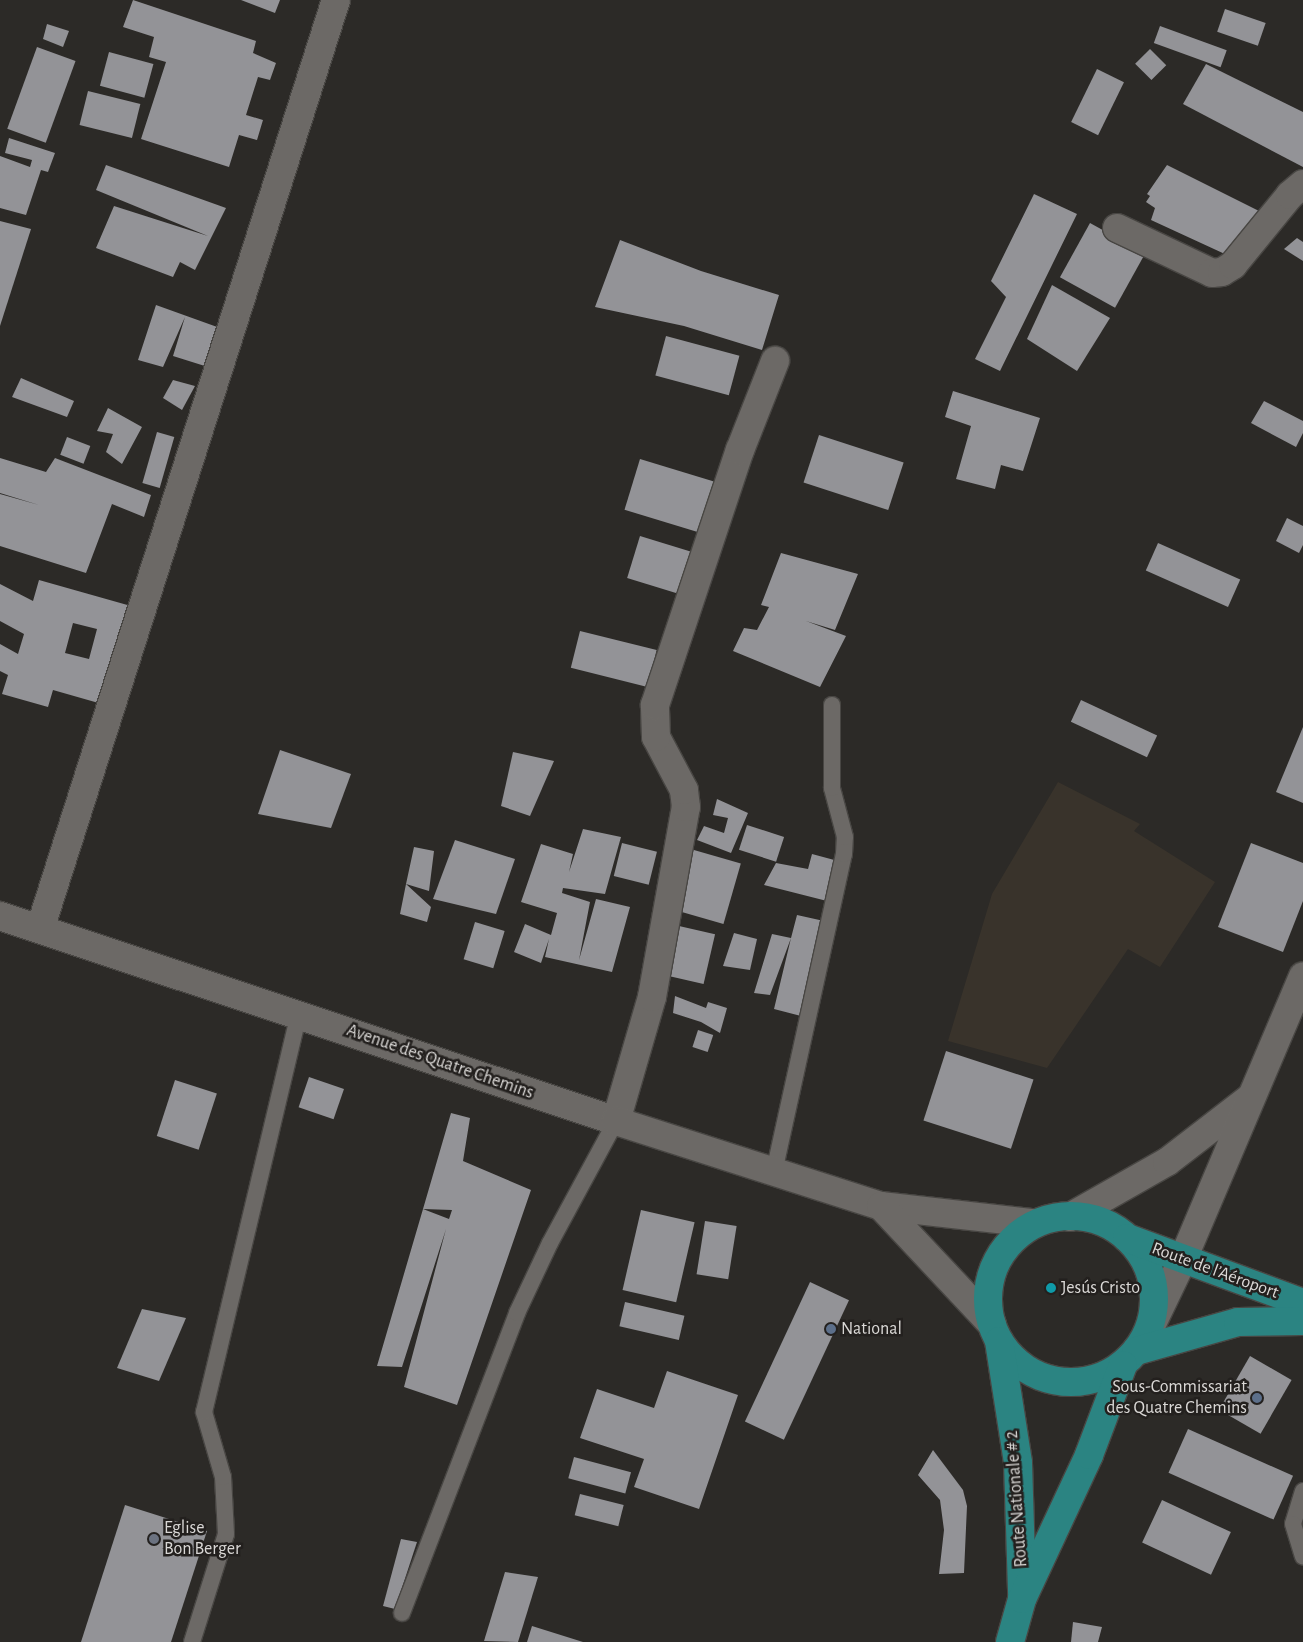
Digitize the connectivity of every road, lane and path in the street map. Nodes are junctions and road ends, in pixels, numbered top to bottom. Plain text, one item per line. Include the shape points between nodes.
1 (336, 0) edge
2 (1303, 184) edge
3 (1117, 228) dead end
4 (775, 361) dead end
5 (832, 706) dead end
6 (0, 916) edge
7 (40, 929) junction
8 (1303, 976) edge
9 (299, 1014) junction
10 (1252, 1097) junction
11 (616, 1121) junction
12 (774, 1172) junction
13 (881, 1206) junction
14 (1070, 1217) junction
15 (1033, 1223) junction
16 (1127, 1238) junction
17 (1182, 1259) junction
18 (1303, 1303) edge
19 (1303, 1321) edge
20 (996, 1333) junction
21 (1136, 1350) junction
22 (1303, 1491) edge
23 (1303, 1558) edge
24 (1022, 1599) junction
25 (402, 1613) dead end
26 (192, 1642) edge
27 (1010, 1642) edge

1 - 7 street
2 - 3 street via 1290,194 1233,265 1222,272 1212,273
4 - 11 street via 740,450 655,705 656,737 684,790 686,807 652,997
5 - 12 lane via 832,788 844,837 844,854
6 - 7 street, Avenue des Quatre Chemins
7 - 9 street, Avenue des Quatre Chemins
8 - 10 street
9 - 11 street, Avenue des Quatre Chemins
9 - 26 lane via 204,1412 223,1477 226,1534
10 - 14 street via 1168,1162
10 - 17 street
11 - 12 street, Avenue des Quatre Chemins
11 - 25 lane via 550,1243 517,1313
12 - 13 street, Avenue des Quatre Chemins
13 - 15 street, Avenue des Quatre Chemins
13 - 20 street, Avenue des Quatre Chemins
14 - 15 main road
14 - 16 main road via 1100,1222
15 - 20 main road via 1015,1237 994,1270 988,1306
16 - 17 main road, Route de l’Aéroport
16 - 21 main road via 1146,1266 1153,1299
17 - 18 main road, Route de l’Aéroport
17 - 21 street
19 - 21 main road, Route de l’Aéroport via 1238,1322
20 - 21 main road via 1011,1357 1045,1378 1065,1381 1097,1378
20 - 24 main road, Route Nationale # 2 via 1018,1463
21 - 24 main road, Route Nationale # 2
22 - 23 lane via 1293,1524
24 - 27 main road, Route Nationale # 2

